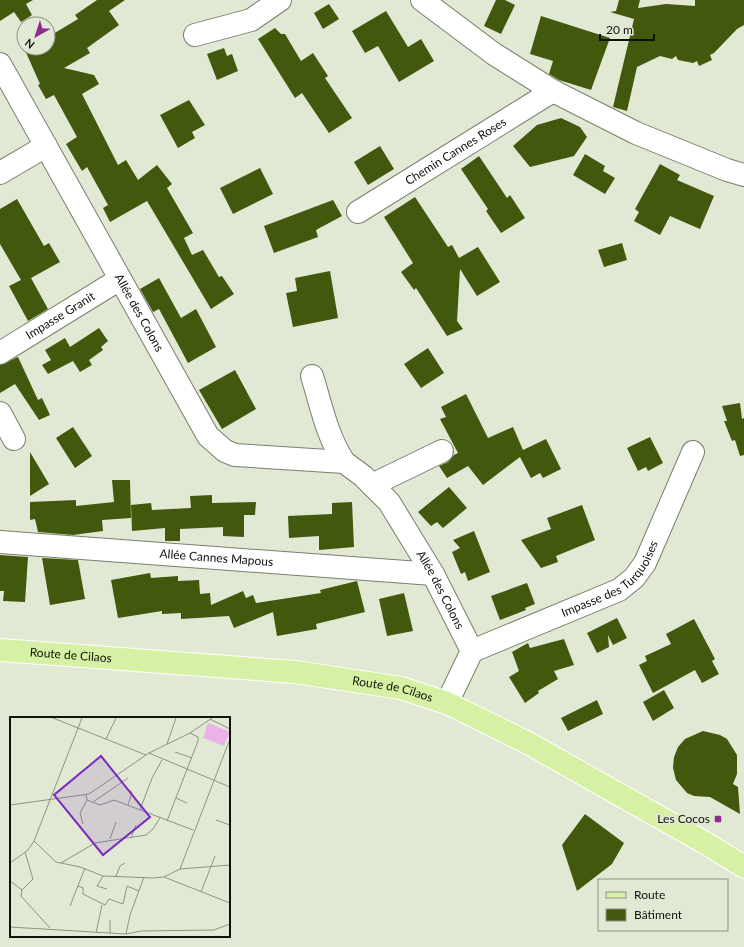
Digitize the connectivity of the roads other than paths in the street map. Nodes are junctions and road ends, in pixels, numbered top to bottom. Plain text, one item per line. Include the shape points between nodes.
1 (280, 0) edge
2 (422, 0) edge
3 (196, 35) dead end
4 (0, 64) edge
5 (553, 91) junction
6 (46, 146) junction
7 (0, 173) edge
8 (744, 175) edge
9 (358, 212) dead end
10 (120, 279) junction
11 (0, 353) edge
12 (312, 376) dead end
13 (0, 414) edge
14 (14, 439) dead end
15 (442, 451) dead end
16 (693, 452) dead end
17 (344, 462) junction
18 (372, 485) junction
19 (0, 542) edge
20 (433, 574) junction
21 (0, 650) edge
22 (472, 651) junction
23 (447, 703) junction
24 (744, 867) edge

1 - 3 street via 251,20
2 - 5 street via 494,54
4 - 6 street, Allée des Colons
5 - 8 street via 636,133
5 - 9 street, Chemin Cannes Roses
6 - 7 street
6 - 10 street, Allée des Colons
10 - 11 street, Impasse Granit
10 - 17 street, Allée des Colons via 208,436 216,445 235,455
12 - 17 street, Allée des Colons via 329,435
13 - 14 street
15 - 18 street
16 - 22 street, Impasse des Turquoises via 645,563 634,578 619,590
17 - 18 street, Allée des Colons
18 - 20 street, Allée des Colons via 389,502
19 - 20 street, Allée Cannes Mapous
20 - 22 street, Allée des Colons
21 - 23 main road, Route de Cilaos via 302,673 401,688
22 - 23 street
23 - 24 main road, Route de Cilaos via 528,743

